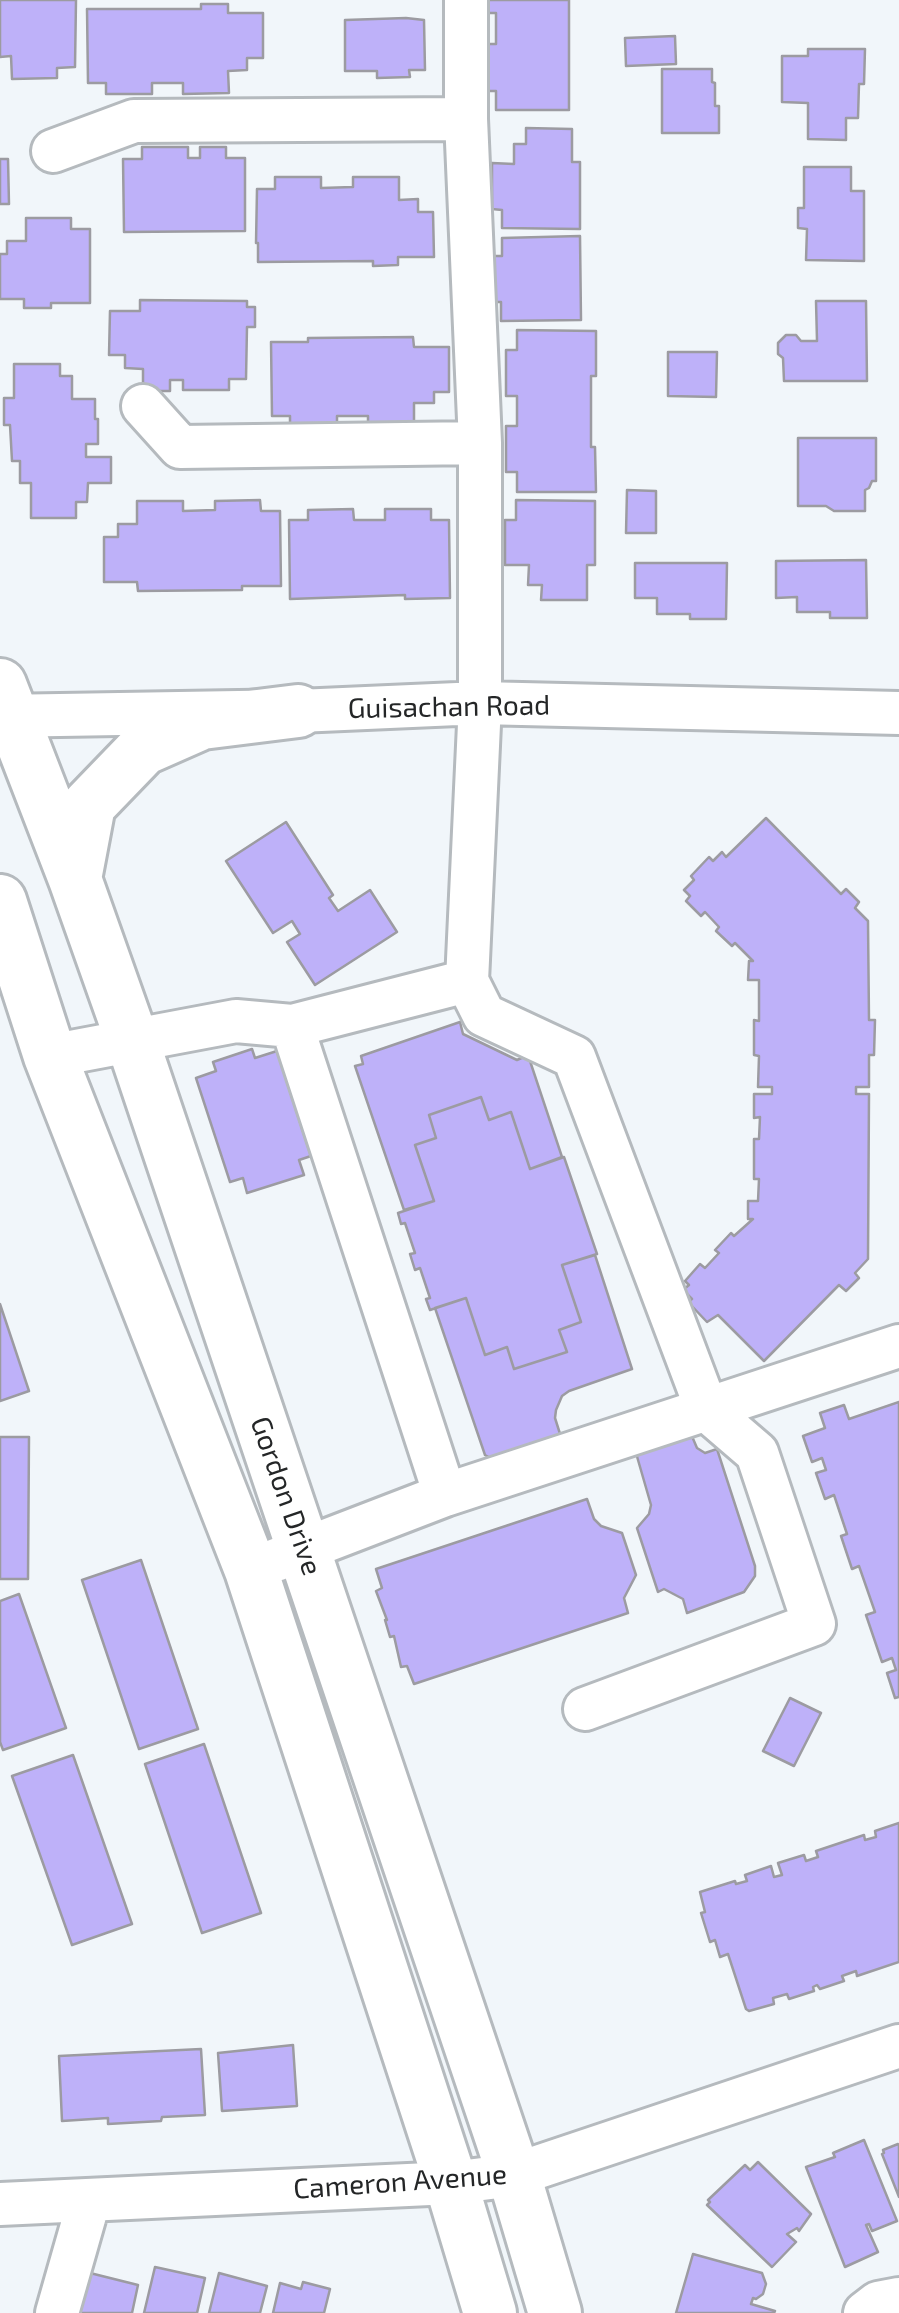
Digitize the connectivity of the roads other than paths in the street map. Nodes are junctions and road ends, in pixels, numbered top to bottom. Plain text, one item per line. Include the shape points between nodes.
1 (466, 0) edge
2 (466, 119) junction
3 (53, 152) dead end
4 (144, 406) dead end
5 (480, 442) junction
6 (480, 704) junction
7 (4, 706) edge
8 (298, 711) junction
9 (899, 712) edge
10 (75, 878) junction
11 (0, 901) edge
12 (467, 981) junction
13 (292, 1026) junction
14 (132, 1040) junction
15 (50, 1056) junction
16 (899, 1346) edge
17 (707, 1410) junction
18 (444, 1495) junction
19 (304, 1550) junction
20 (251, 1570) junction
21 (585, 1709) dead end
22 (899, 2046) edge
23 (514, 2175) junction
24 (451, 2183) junction
25 (89, 2201) junction
26 (0, 2204) edge
27 (899, 2299) edge
28 (57, 2313) edge
29 (490, 2313) edge
30 (556, 2313) edge
31 (866, 2313) edge

1 - 2 street
2 - 3 street via 134,121
2 - 5 street
4 - 5 street via 180,447
5 - 6 street
6 - 8 street, Guisachan Road
6 - 9 street, Guisachan Road
6 - 12 street
7 - 8 street, Guisachan Road
7 - 10 main road, Gordon Drive
8 - 10 main road via 202,722 144,749 88,805
10 - 14 main road, Gordon Drive
11 - 15 main road, Gordon Drive
12 - 13 street
12 - 17 street via 484,1016 574,1056
13 - 14 street via 236,1020
13 - 18 street
14 - 15 street
14 - 19 main road, Gordon Drive
15 - 20 main road, Gordon Drive
16 - 17 street
17 - 18 street
17 - 21 street via 757,1452 814,1624
18 - 19 street
19 - 20 street
19 - 23 main road, Gordon Drive
20 - 24 main road, Gordon Drive
22 - 23 street, Cameron Avenue
23 - 24 street, Cameron Avenue
23 - 30 main road, Gordon Drive
24 - 25 street, Cameron Avenue
24 - 29 main road, Gordon Drive
25 - 26 street, Cameron Avenue
25 - 28 street
27 - 31 street

